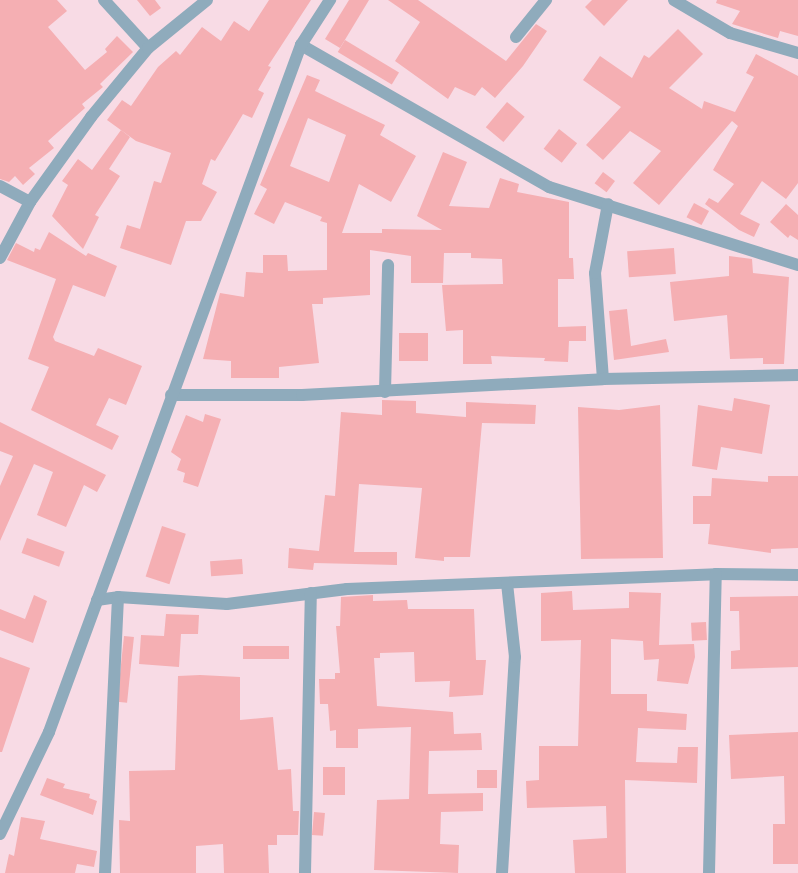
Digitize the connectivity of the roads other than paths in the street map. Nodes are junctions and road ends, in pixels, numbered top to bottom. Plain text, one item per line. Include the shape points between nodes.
1 (104, 0) edge
2 (207, 0) edge
3 (330, 0) edge
4 (546, 0) edge
5 (674, 0) edge
6 (516, 37) dead end
7 (301, 45) junction
8 (148, 48) junction
9 (798, 53) edge
10 (0, 186) edge
11 (30, 202) junction
12 (608, 204) junction
13 (0, 258) edge
14 (388, 265) dead end
15 (798, 265) edge
16 (798, 375) edge
17 (603, 379) junction
18 (385, 392) junction
19 (171, 395) junction
20 (716, 574) junction
21 (798, 575) edge
22 (508, 583) junction
23 (311, 593) junction
24 (118, 597) junction
25 (97, 600) junction
26 (0, 834) edge
27 (105, 873) edge
28 (305, 873) edge
29 (502, 873) edge
30 (709, 873) edge

1 - 8 street
2 - 8 street
3 - 7 street
4 - 6 street
5 - 9 street via 730,33
7 - 12 street via 548,187
7 - 19 street
8 - 11 street via 91,117
10 - 11 street
11 - 13 street
12 - 15 street
12 - 17 street via 596,273
14 - 18 street
16 - 17 street
17 - 18 street
18 - 19 street
19 - 25 street
20 - 21 street
20 - 22 street
20 - 30 street
22 - 23 street
22 - 29 street via 515,657
23 - 24 street via 227,604
23 - 28 street
24 - 25 street
24 - 27 street
25 - 26 street via 49,732

